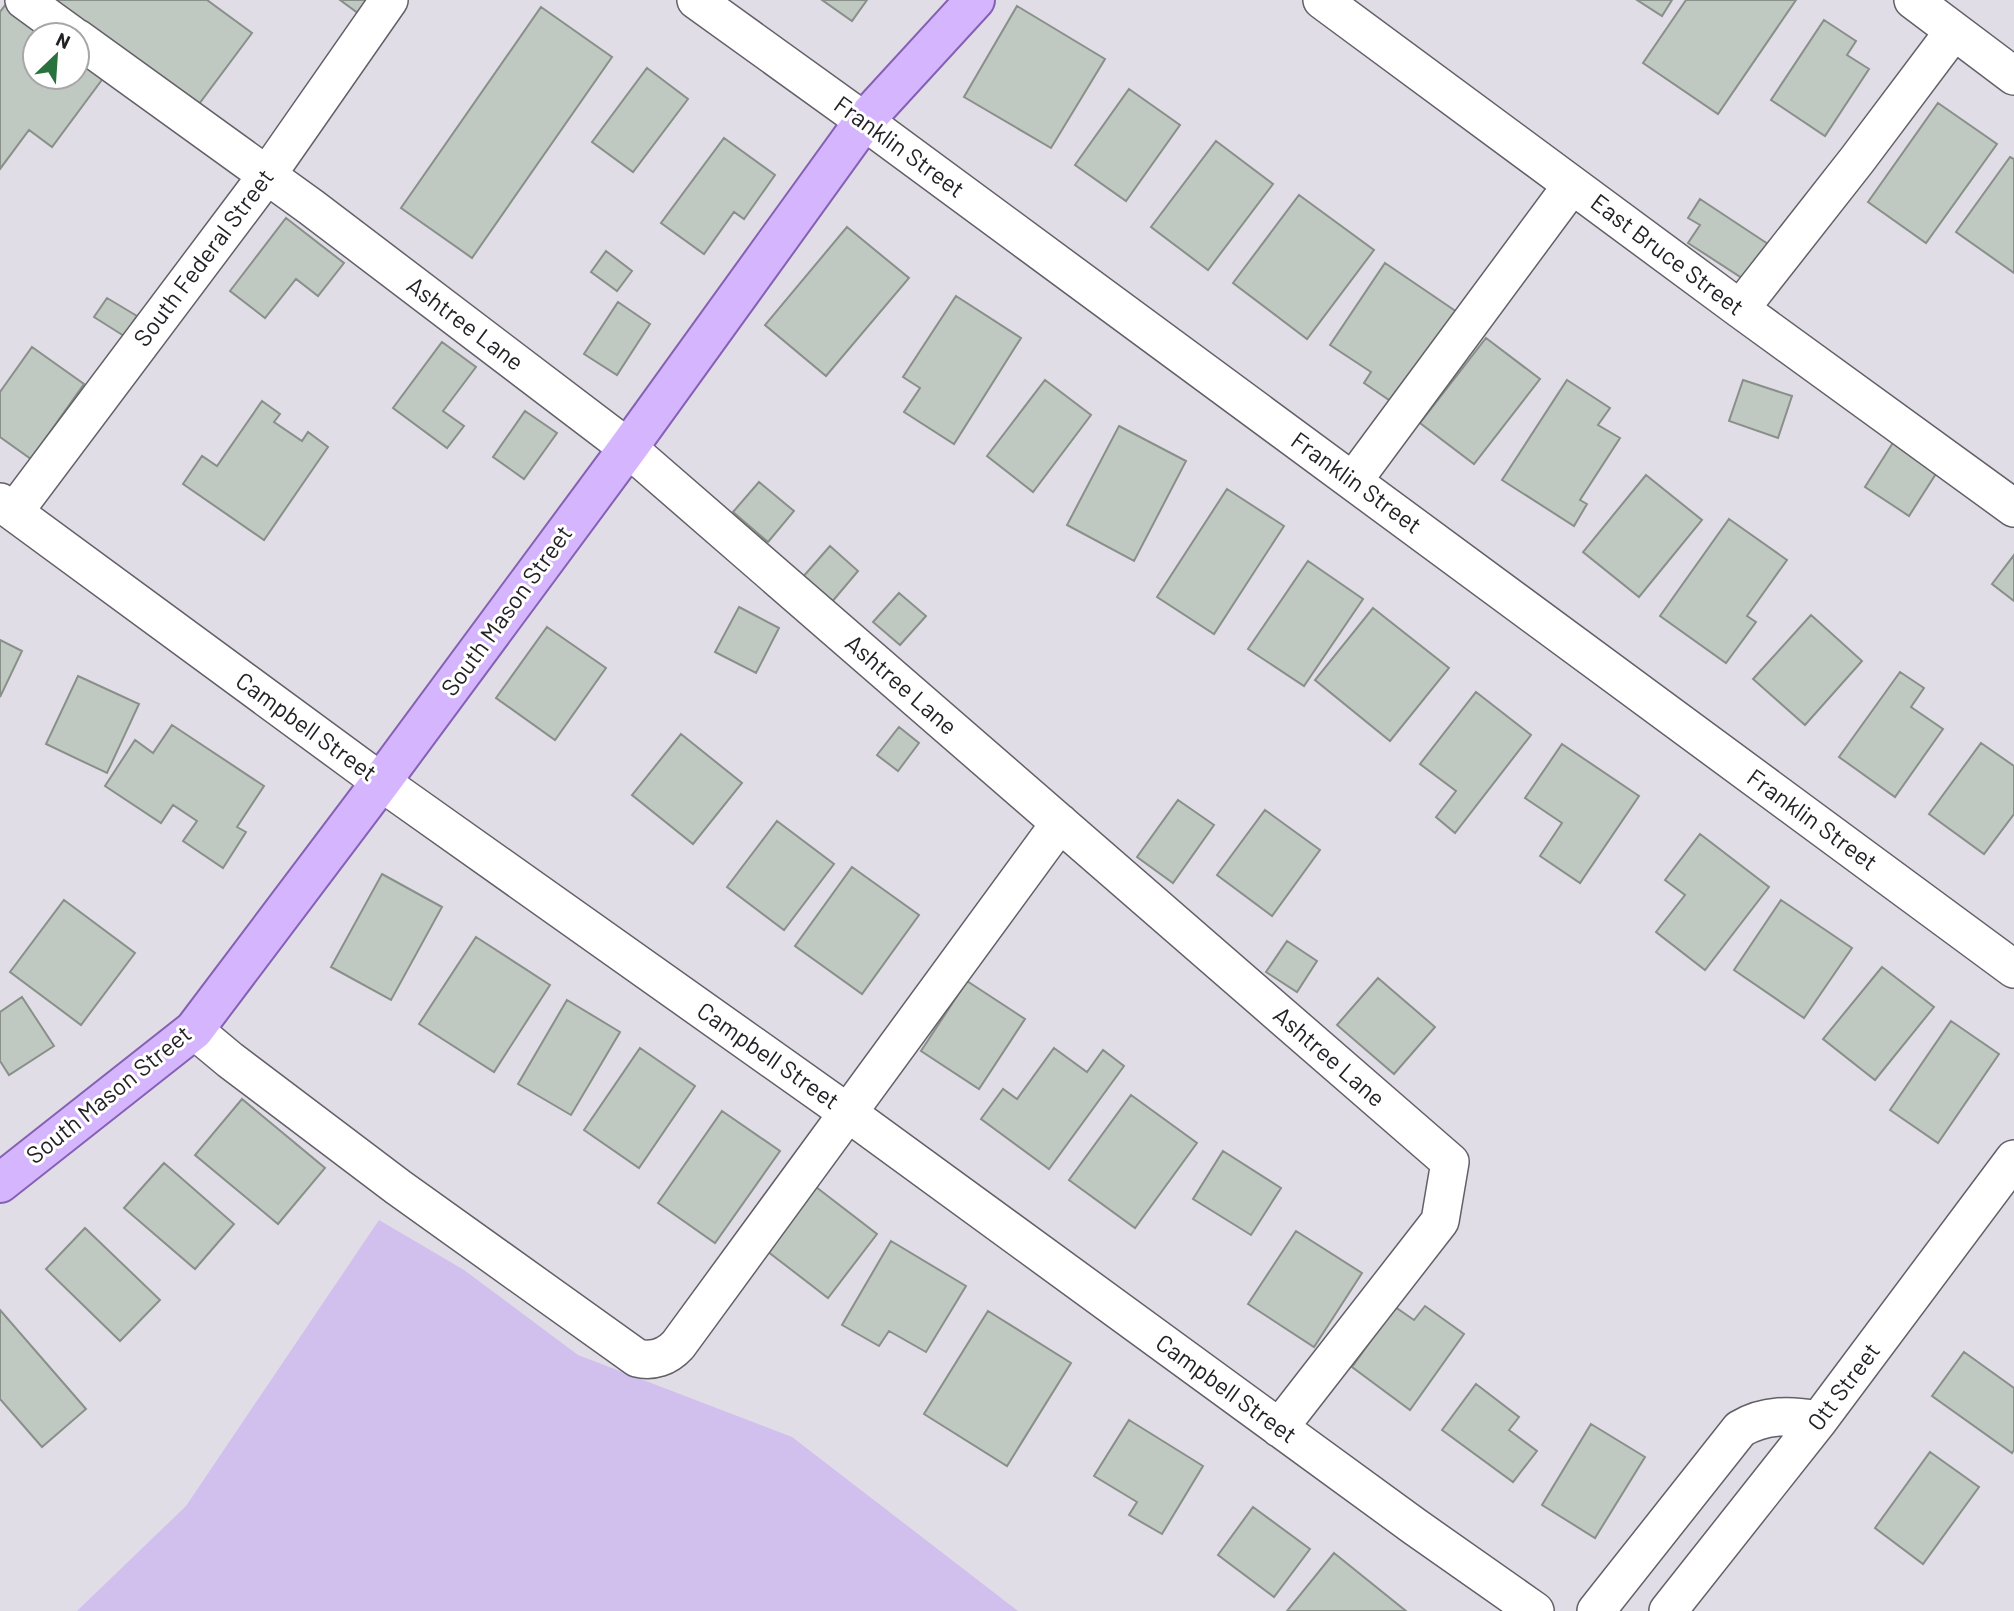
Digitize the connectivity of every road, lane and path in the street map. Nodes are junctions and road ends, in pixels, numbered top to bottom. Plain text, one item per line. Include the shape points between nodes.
1 (24, 0) edge
2 (389, 0) edge
3 (696, 0) edge
4 (975, 0) edge
5 (1322, 0) edge
6 (1913, 0) edge
7 (53, 21) edge
8 (1954, 31) junction
9 (91, 48) edge
10 (2014, 76) edge
11 (864, 121) junction
12 (267, 175) junction
13 (1572, 185) junction
14 (1740, 309) junction
15 (628, 448) junction
16 (1353, 481) junction
17 (7, 507) edge
18 (2014, 508) edge
19 (381, 782) junction
20 (1059, 823) junction
21 (2014, 969) edge
22 (194, 1030) junction
23 (848, 1113) junction
24 (2014, 1159) edge
25 (0, 1183) edge
26 (1819, 1420) junction
27 (1279, 1428) junction
28 (1535, 1611) edge
29 (1596, 1611) edge
30 (1668, 1611) edge

1 - 7 street
2 - 12 street, South Federal Street
3 - 11 street, Franklin Street
4 - 11 main road, South Mason Street
5 - 13 street, East Bruce Street
6 - 8 street
8 - 10 street
8 - 14 street
9 - 12 street, Ashtree Lane
11 - 15 main road, South Mason Street
11 - 16 street, Franklin Street
12 - 15 street, Ashtree Lane
12 - 17 street, South Federal Street
13 - 14 street, East Bruce Street
13 - 16 street
14 - 18 street, East Bruce Street
15 - 19 main road, South Mason Street
15 - 20 street, Ashtree Lane
16 - 21 street, Franklin Street
17 - 19 street, Campbell Street
19 - 22 main road, South Mason Street
19 - 23 street, Campbell Street
20 - 23 street
20 - 27 street, Ashtree Lane via 1450,1162 1440,1221
22 - 23 street via 398,1186 643,1360 658,1359 678,1345
22 - 25 main road, South Mason Street
23 - 27 street, Campbell Street
24 - 26 street, Ott Street
26 - 29 street via 1773,1417 1740,1429
26 - 30 street, Ott Street
27 - 28 street, Campbell Street

